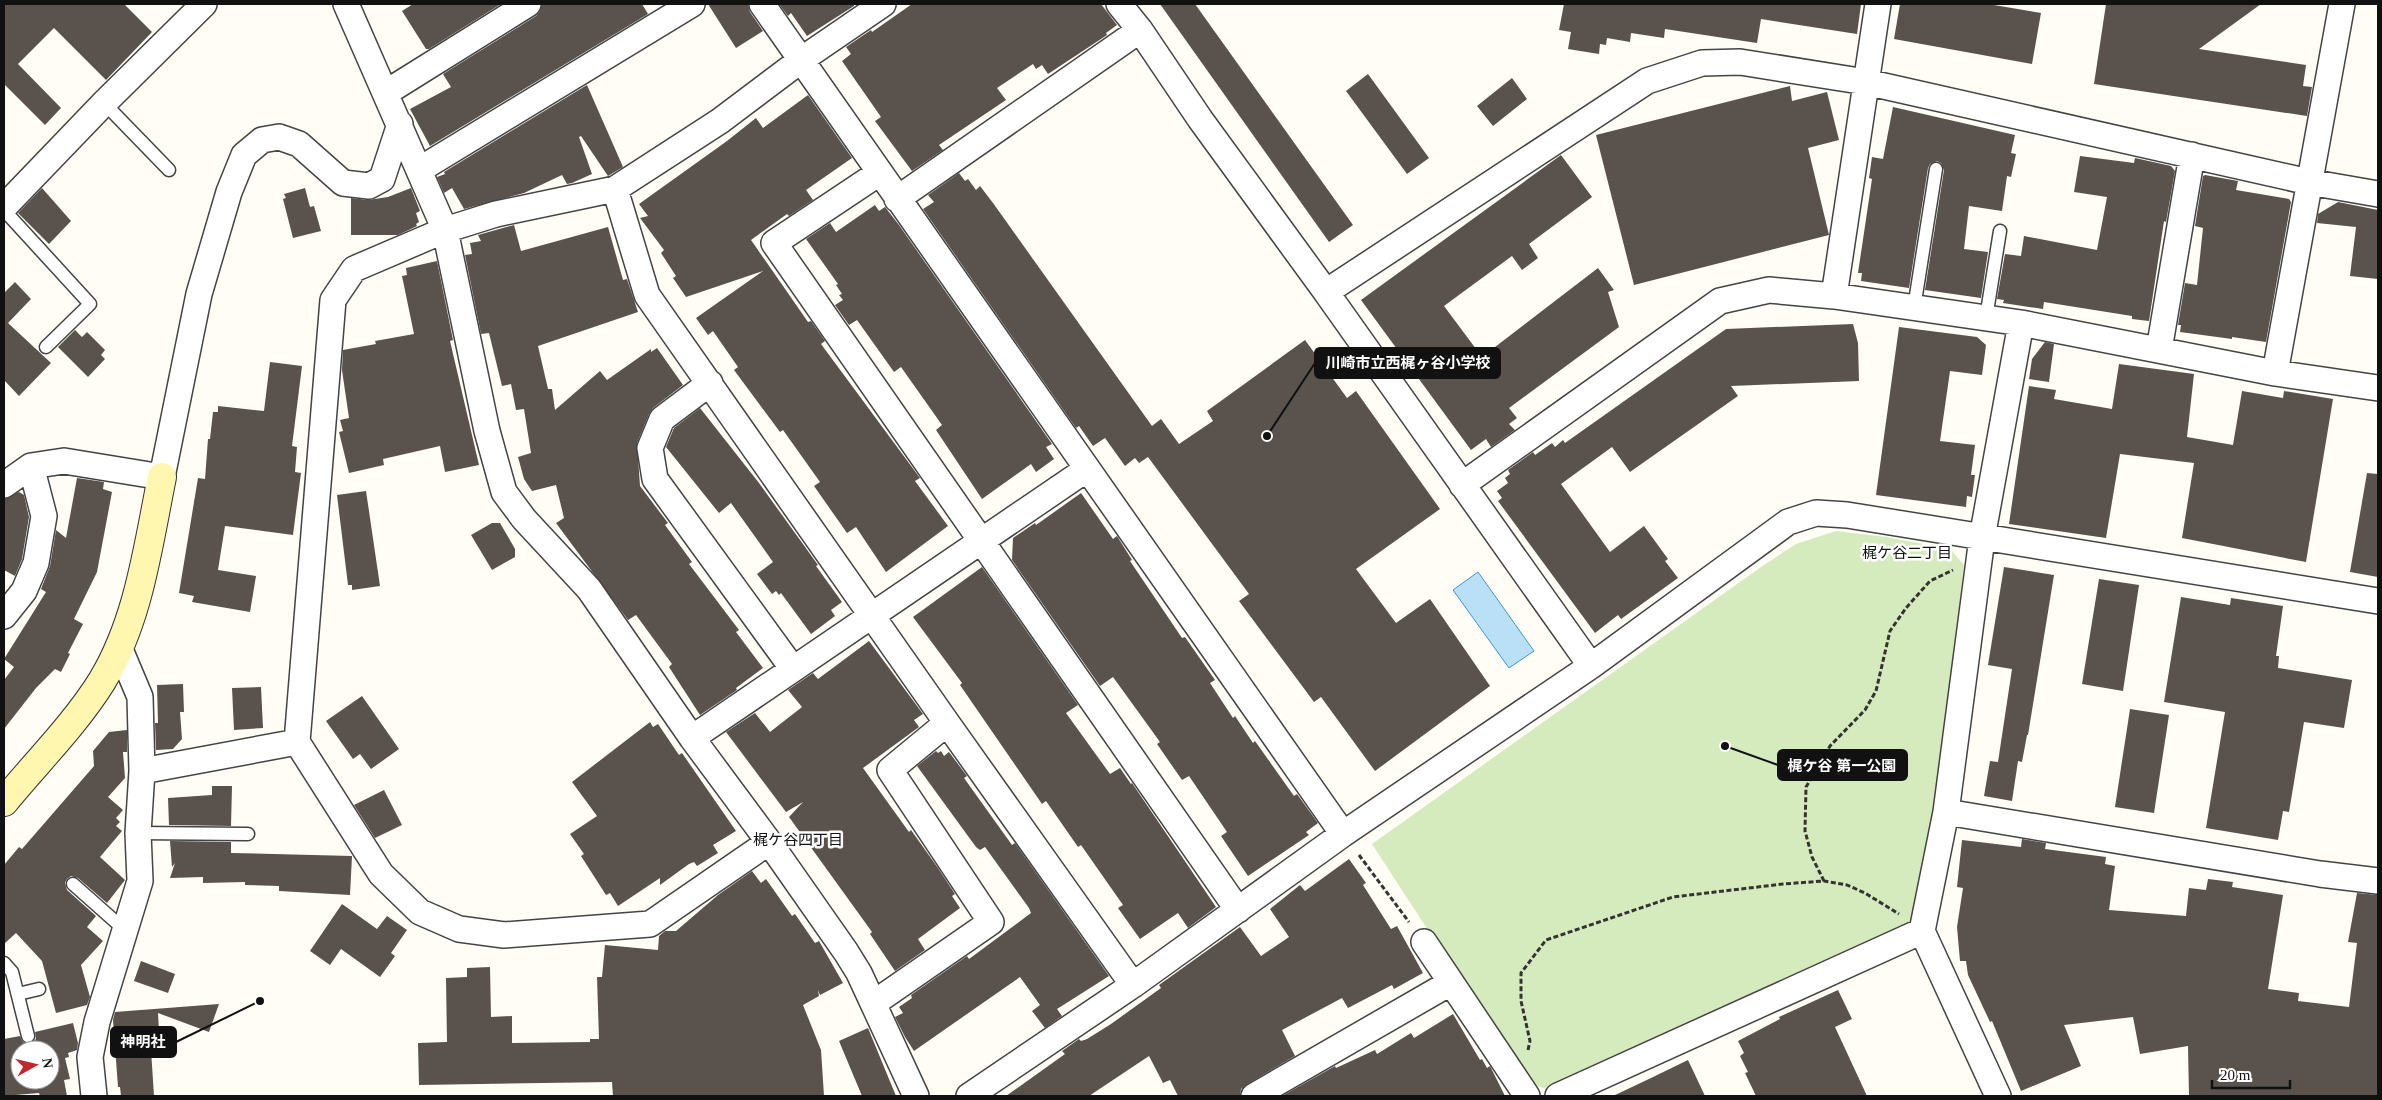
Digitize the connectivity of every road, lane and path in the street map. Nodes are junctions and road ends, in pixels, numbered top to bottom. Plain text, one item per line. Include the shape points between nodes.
1 (204, 4) edge
2 (346, 4) edge
3 (528, 4) edge
4 (692, 4) edge
5 (762, 4) edge
6 (883, 4) edge
7 (1120, 4) edge
8 (1878, 4) edge
9 (2342, 4) edge
10 (1140, 30) junction
11 (801, 60) junction
12 (1866, 82) junction
13 (387, 92) junction
14 (104, 102) junction
15 (400, 124) junction
16 (2192, 155) junction
17 (1936, 169) dead end
18 (169, 170) dead end
19 (419, 170) junction
20 (879, 173) junction
21 (2310, 182) junction
22 (615, 189) junction
23 (2378, 194) edge
24 (897, 199) junction
25 (4, 209) edge
26 (445, 230) junction
27 (2000, 231) dead end
28 (1326, 292) junction
29 (1834, 296) junction
30 (1914, 308) junction
31 (1986, 318) junction
32 (2021, 323) junction
33 (46, 346) dead end
34 (2160, 350) junction
35 (2276, 373) junction
36 (710, 384) junction
37 (2378, 388) edge
38 (31, 466) junction
39 (1087, 469) junction
40 (162, 478) junction
41 (4, 485) edge
42 (1462, 485) junction
43 (1982, 538) junction
44 (981, 541) junction
45 (1956, 569) dead end
46 (2378, 601) edge
47 (872, 614) junction
48 (4, 616) edge
49 (119, 647) junction
50 (1591, 666) junction
51 (792, 669) junction
52 (947, 723) junction
53 (692, 738) junction
54 (297, 742) junction
55 (142, 771) junction
56 (4, 802) edge
57 (1946, 812) junction
58 (138, 833) junction
59 (248, 834) dead end
60 (1343, 834) junction
61 (769, 842) junction
62 (2378, 880) edge
63 (1824, 881) junction
64 (73, 884) dead end
65 (1238, 910) junction
66 (126, 931) junction
67 (1922, 931) junction
68 (1424, 942) joint
69 (4, 963) edge
70 (1450, 983) junction
71 (1133, 985) junction
72 (39, 989) dead end
73 (18, 994) junction
74 (874, 1003) junction
75 (28, 1036) dead end
76 (1510, 1069) junction
77 (94, 1096) edge
78 (916, 1096) edge
79 (968, 1096) edge
80 (1254, 1096) edge
81 (1527, 1096) edge
82 (1558, 1096) edge
83 (1998, 1096) edge

1 - 14 street
2 - 13 street
3 - 13 street
4 - 19 street
5 - 11 street
6 - 11 street
7 - 10 street
8 - 12 street
9 - 21 street
10 - 24 street
10 - 28 street via 1200,119
11 - 20 street
11 - 22 street via 720,120
12 - 16 street
12 - 28 street via 1740,62 1702,63 1647,81
12 - 29 street
13 - 15 street
14 - 18 lane
14 - 25 street
15 - 19 street
15 - 40 street via 382,179 369,186 343,183 300,144 279,137 262,140 244,155 229,192 199,294
16 - 21 street
16 - 34 street
17 - 30 lane
19 - 26 street
20 - 24 street
20 - 44 street via 774,243
21 - 23 street
21 - 35 street
22 - 26 street via 496,214
22 - 36 street via 647,295
24 - 39 street
25 - 33 lane via 90,304
26 - 53 street via 487,431 504,492 524,519 588,589
26 - 54 street via 354,269 333,300
27 - 31 lane
28 - 42 street
29 - 30 street
29 - 42 street via 1769,290 1720,302
30 - 31 street
31 - 32 street
32 - 34 street
32 - 43 street
34 - 35 street
35 - 37 street
36 - 47 street
36 - 51 street via 662,420 650,448 655,479
38 - 40 street via 64,460
38 - 41 street
38 - 48 street via 44,516 36,563 24,591
39 - 44 street
39 - 60 street
40 - 49 street via 144,568
42 - 50 street
43 - 46 street
43 - 50 street via 1847,515 1816,513 1788,522
43 - 57 street
44 - 47 street
44 - 65 street
45 - 63 path via 1930,580 1890,631 1876,691 1865,710 1830,746 1806,787 1805,831 1812,857
47 - 51 street
47 - 52 street
49 - 55 street via 140,697
49 - 56 street via 102,681
50 - 60 street
51 - 53 street
52 - 71 street
52 - 74 street via 890,770 991,922
53 - 61 street
54 - 55 street
54 - 61 street via 380,874 420,912 459,929 504,935 650,924
55 - 58 street
57 - 62 street via 2320,874
57 - 67 street
58 - 59 lane
58 - 66 street via 140,881
60 - 65 street
60 - 68 path
61 - 74 street via 860,974
63 - 67 path via 1865,893
63 - 76 path via 1673,897 1546,940 1521,973 1521,1001 1530,1041 1526,1054
64 - 66 lane
65 - 71 street
66 - 77 street via 90,1057
67 - 82 street
67 - 83 street
68 - 70 street
69 - 73 lane via 12,972
70 - 76 street
70 - 80 street
71 - 79 street
72 - 73 lane
73 - 75 lane
74 - 78 street
76 - 81 street

